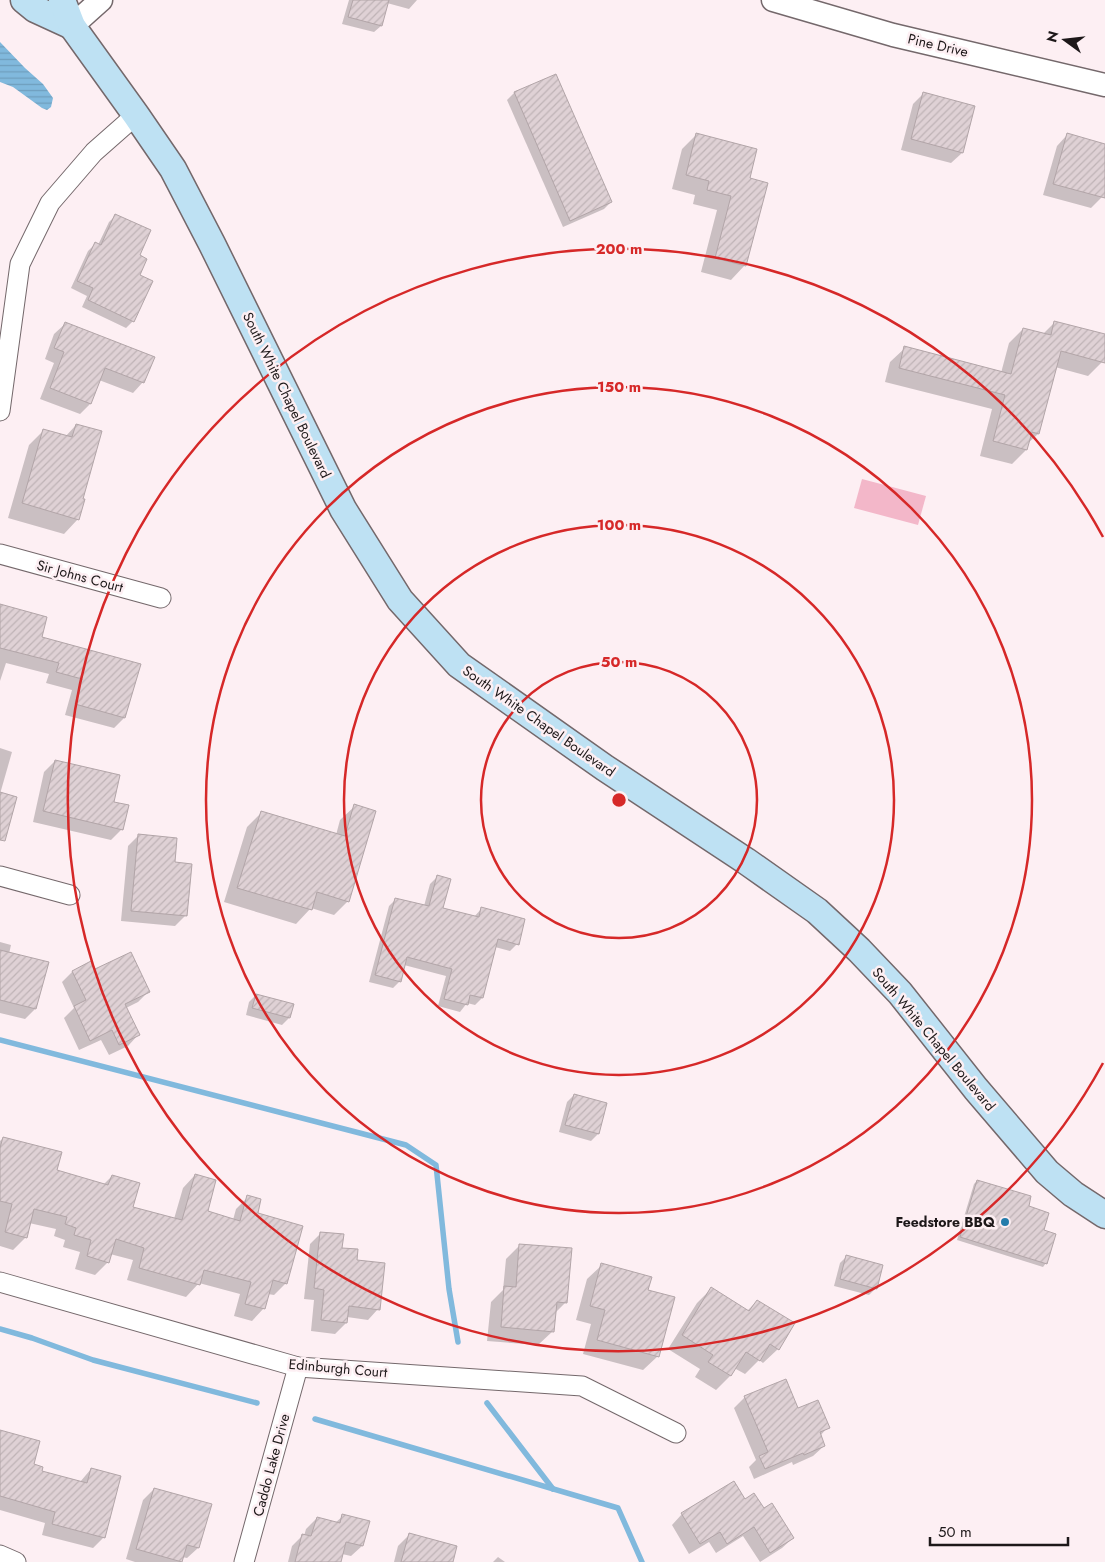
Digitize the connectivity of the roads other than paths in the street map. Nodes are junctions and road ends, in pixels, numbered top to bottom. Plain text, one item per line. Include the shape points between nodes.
1 (24, 0) edge
2 (62, 0) edge
3 (102, 0) edge
4 (772, 0) edge
5 (72, 26) junction
6 (1105, 85) edge
7 (136, 115) junction
8 (0, 411) edge
9 (0, 554) edge
10 (161, 598) dead end
11 (0, 876) edge
12 (70, 895) dead end
13 (1105, 1215) edge
14 (0, 1282) edge
15 (298, 1367) junction
16 (676, 1433) dead end
17 (0, 1555) edge
18 (16, 1562) edge
19 (244, 1562) edge

1 - 5 main road, South White Chapel Boulevard via 35,9
2 - 5 main road, South White Chapel Boulevard
3 - 5 street
4 - 6 street, Pine Drive via 893,34
5 - 7 main road, South White Chapel Boulevard
7 - 8 street via 94,152 50,203 20,264
7 - 13 main road, South White Chapel Boulevard via 173,169 343,509 400,600 459,665 816,911 900,993 1047,1172
9 - 10 street, Sir Johns Court
11 - 12 street
14 - 15 street, Edinburgh Court
15 - 16 street, Edinburgh Court via 582,1386
15 - 19 street, Caddo Lake Drive
17 - 18 street

